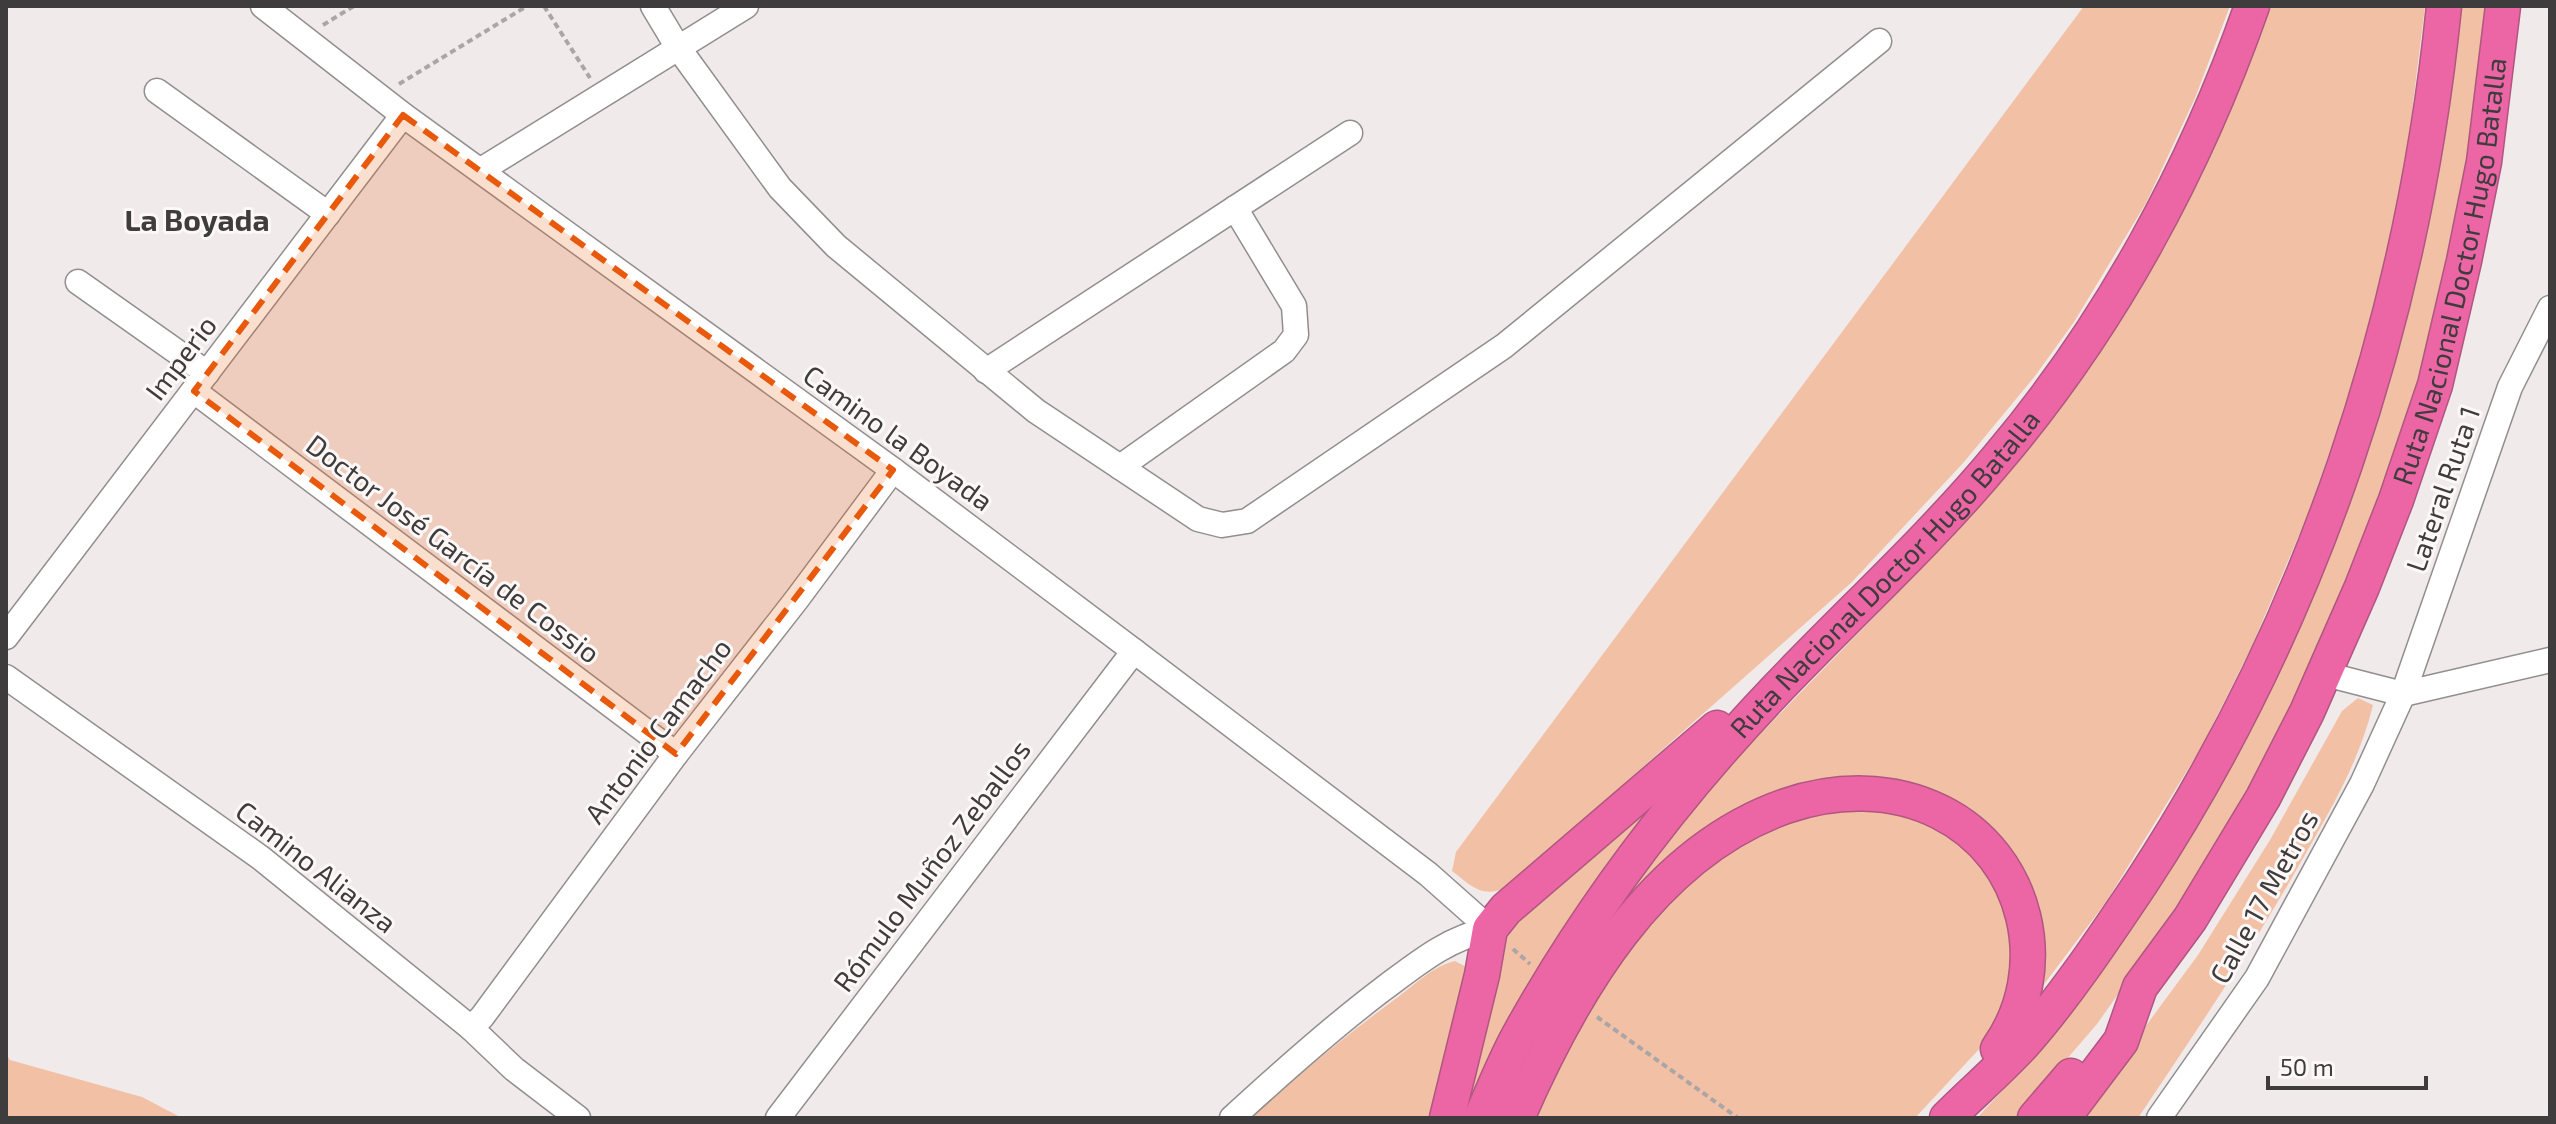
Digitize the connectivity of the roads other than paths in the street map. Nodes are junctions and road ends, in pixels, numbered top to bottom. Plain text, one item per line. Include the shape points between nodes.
1 (263, 6) edge
2 (653, 6) edge
3 (746, 6) edge
4 (2252, 6) edge
5 (2444, 6) edge
6 (2503, 6) edge
7 (1879, 41) dead end
8 (677, 46) junction
9 (157, 91) dead end
10 (403, 115) junction
11 (1350, 133) dead end
12 (481, 170) junction
13 (1235, 208) junction
14 (328, 214) junction
15 (78, 282) dead end
16 (2550, 308) edge
17 (986, 371) junction
18 (201, 382) junction
19 (1120, 467) junction
20 (893, 470) junction
21 (6, 637) edge
22 (1134, 651) junction
23 (2550, 660) edge
24 (2325, 674) junction
25 (6, 677) edge
26 (1775, 692) junction
27 (2403, 694) junction
28 (676, 754) junction
29 (1490, 929) junction
30 (2140, 987) junction
31 (1564, 992) junction
32 (471, 1028) junction
33 (1952, 1113) edge
34 (578, 1118) edge
35 (778, 1118) edge
36 (1232, 1118) edge
37 (1447, 1118) edge
38 (1481, 1118) edge
39 (1517, 1118) edge
40 (2035, 1118) edge
41 (2063, 1118) edge
42 (2159, 1118) edge

1 - 10 street, Camino la Boyada
2 - 8 street
3 - 8 street
4 - 26 highway, Ruta Nacional Doctor Hugo Batalla via 2229,71 2177,184 2060,378 2000,457
5 - 33 highway via 2416,208 2384,338 2340,483 2274,644 2221,752 2126,905 2022,1044
6 - 24 highway, Ruta Nacional Doctor Hugo Batalla via 2484,162 2435,385 2396,500
7 - 19 street via 1504,346 1247,521 1222,525 1198,519
8 - 12 street
8 - 17 street via 789,198 836,246
9 - 14 street
10 - 12 street, Camino la Boyada
10 - 14 street, Imperio
11 - 13 street
12 - 20 street, Camino la Boyada
13 - 17 street
13 - 19 street via 1294,306 1296,335 1284,351
14 - 18 street, Imperio
15 - 18 street, Doctor José García de Cossio
16 - 27 street, Lateral Ruta 1 via 2510,387
17 - 19 street
18 - 21 street, Imperio
18 - 28 street, Doctor José García de Cossio
20 - 22 street, Camino la Boyada
20 - 28 street, Antonio Camacho
22 - 29 street, Camino la Boyada via 1428,874
22 - 35 street, Rómulo Muñoz Zeballos
23 - 27 street
24 - 27 street
24 - 30 highway, Ruta Nacional Doctor Hugo Batalla via 2263,798 2190,919
25 - 32 street, Camino Alianza via 261,858
26 - 29 highway via 1734,714 1506,909
26 - 31 highway, Ruta Nacional Doctor Hugo Batalla via 1662,819 1616,881
27 - 42 street, Calle 17 Metros via 2362,784 2257,978
28 - 32 street, Antonio Camacho
29 - 36 street via 1463,935 1431,954 1298,1058
29 - 37 highway
30 - 40 highway
30 - 41 highway, Ruta Nacional Doctor Hugo Batalla via 2121,1041
31 - 33 highway via 1678,873 1736,830 1784,807 1839,794 1915,801 1965,828 1998,862 2021,904 2027,929 2022,1003 2005,1039
31 - 38 highway, Ruta Nacional Doctor Hugo Batalla via 1517,1039
31 - 39 highway via 1557,1034
32 - 34 street, Camino Alianza

